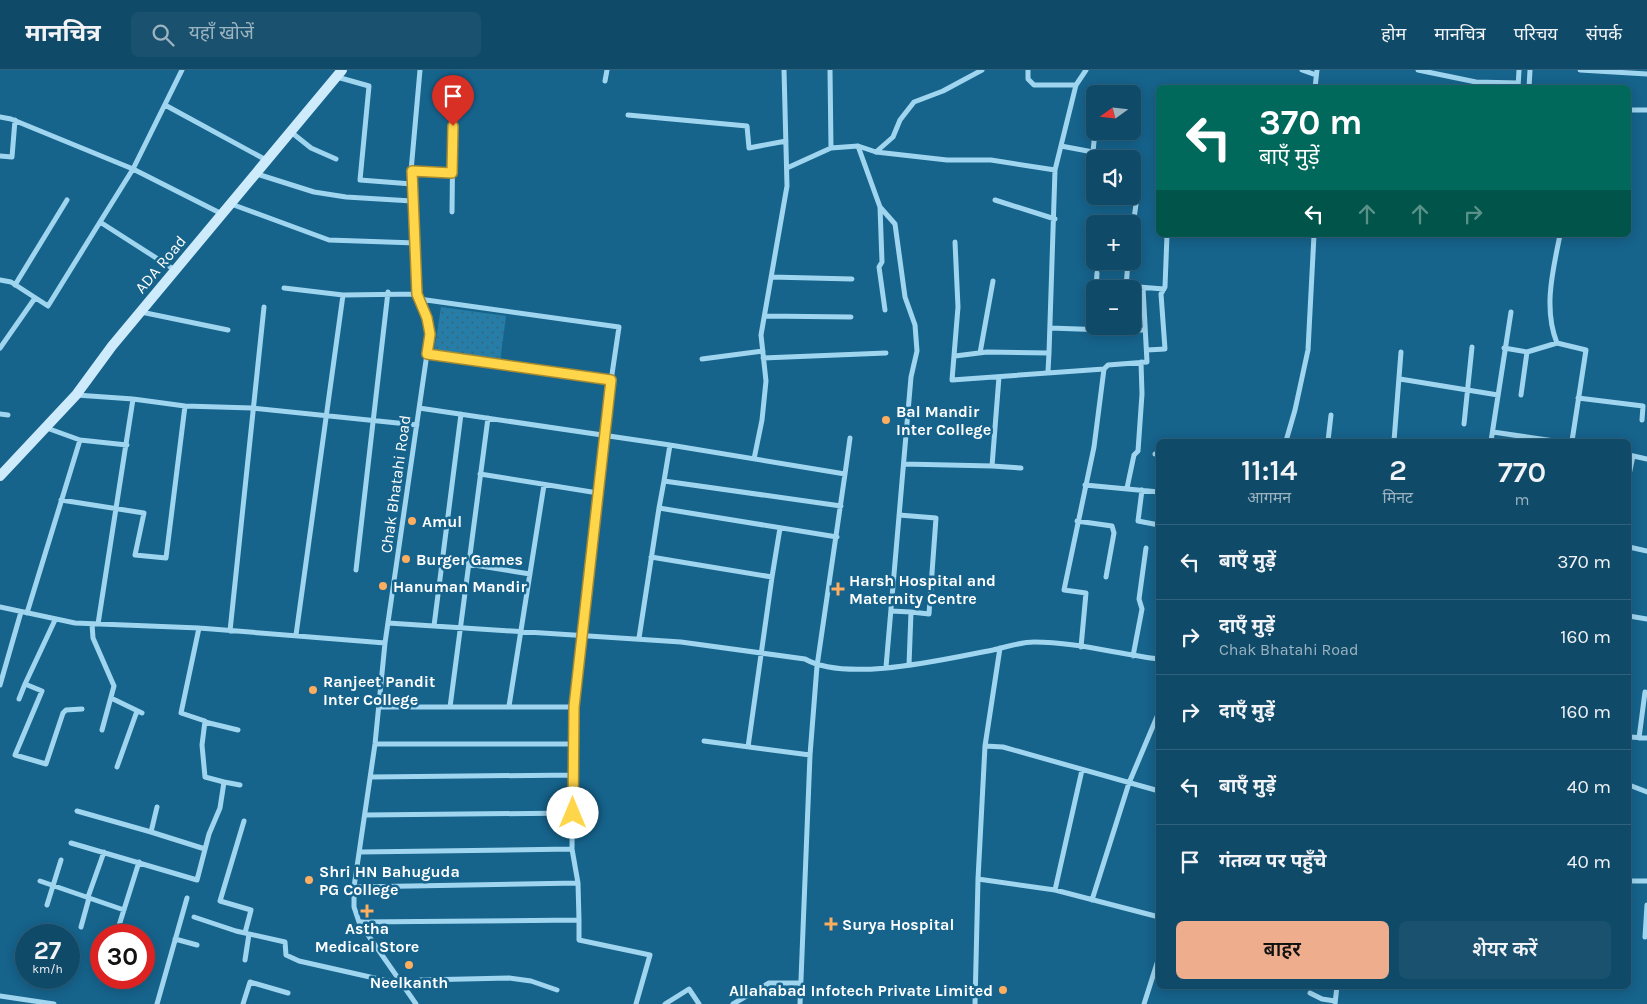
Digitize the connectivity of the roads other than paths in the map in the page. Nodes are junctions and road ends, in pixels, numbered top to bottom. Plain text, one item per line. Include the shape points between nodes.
1 (182, 70) edge
2 (420, 70) edge
3 (606, 70) edge
4 (784, 70) edge
5 (830, 70) edge
6 (982, 70) edge
7 (1028, 70) edge
8 (1086, 70) edge
9 (1302, 70) edge
10 (1418, 70) edge
11 (1519, 70) edge
12 (1530, 70) edge
13 (1580, 70) edge
14 (339, 73) edge
15 (1317, 73) edge
16 (1647, 74) edge
17 (605, 81) dead end
18 (1487, 84) edge
19 (1076, 85) junction
20 (1518, 85) edge
21 (1529, 85) edge
22 (165, 105) junction
23 (1631, 110) edge
24 (1647, 110) edge
25 (628, 115) dead end
26 (0, 117) edge
27 (15, 120) junction
28 (453, 126) dead end
29 (291, 132) junction
30 (1094, 140) edge
31 (786, 141) junction
32 (858, 146) junction
33 (1061, 146) junction
34 (831, 148) junction
35 (876, 152) junction
36 (0, 156) edge
37 (336, 159) dead end
38 (268, 161) junction
39 (787, 168) junction
40 (133, 169) junction
41 (1055, 170) junction
42 (412, 171) junction
43 (452, 173) junction
44 (257, 174) junction
45 (412, 184) junction
46 (67, 200) dead end
47 (995, 200) dead end
48 (412, 201) junction
49 (231, 204) junction
50 (880, 207) junction
51 (452, 212) dead end
52 (222, 214) junction
53 (1054, 219) junction
54 (100, 222) junction
55 (1167, 237) edge
56 (1314, 237) edge
57 (1560, 237) edge
58 (955, 242) dead end
59 (416, 243) junction
60 (175, 270) junction
61 (1097, 274) dead end
62 (772, 276) junction
63 (852, 279) dead end
64 (0, 280) edge
65 (1097, 280) edge
66 (993, 281) dead end
67 (15, 285) junction
68 (284, 288) dead end
69 (1143, 288) joint
70 (1164, 289) junction
71 (388, 292) junction
72 (343, 295) junction
73 (418, 296) junction
74 (35, 298) junction
75 (264, 306) dead end
76 (884, 310) dead end
77 (140, 312) junction
78 (1511, 312) dead end
79 (765, 316) junction
80 (851, 317) dead end
81 (1050, 328) junction
82 (1086, 329) edge
83 (228, 330) dead end
84 (1141, 330) edge
85 (1145, 330) junction
86 (1557, 343) junction
87 (1472, 346) dead end
88 (0, 348) edge
89 (1504, 348) junction
90 (1147, 350) junction
91 (763, 351) junction
92 (1401, 352) dead end
93 (1527, 352) junction
94 (886, 353) dead end
95 (980, 353) junction
96 (427, 354) junction
97 (1049, 354) junction
98 (955, 356) junction
99 (763, 358) junction
100 (702, 360) dead end
101 (1141, 362) junction
102 (1104, 369) junction
103 (1048, 371) junction
104 (999, 377) junction
105 (1400, 379) junction
106 (611, 380) junction
107 (1468, 390) junction
108 (76, 395) junction
109 (1498, 395) junction
110 (1522, 395) dead end
111 (1578, 398) junction
112 (134, 399) junction
113 (185, 406) junction
114 (252, 408) junction
115 (419, 408) junction
116 (0, 414) edge
117 (461, 414) junction
118 (8, 415) dead end
119 (1330, 415) dead end
120 (328, 416) junction
121 (488, 418) junction
122 (1642, 420) dead end
123 (375, 421) junction
124 (1464, 424) dead end
125 (417, 425) junction
126 (44, 427) junction
127 (1493, 432) junction
128 (603, 435) junction
129 (850, 438) dead end
130 (1287, 439) edge
131 (1328, 439) edge
132 (1394, 439) edge
133 (1491, 439) edge
134 (1540, 439) edge
135 (1572, 439) edge
136 (80, 440) junction
137 (127, 445) junction
138 (670, 445) junction
139 (1631, 456) edge
140 (1647, 459) edge
141 (754, 460) junction
142 (904, 464) junction
143 (992, 466) junction
144 (1021, 468) dead end
145 (480, 474) junction
146 (845, 474) junction
147 (0, 476) edge
148 (664, 481) junction
149 (544, 485) junction
150 (1085, 485) junction
151 (1126, 488) junction
152 (1142, 490) junction
153 (1156, 492) edge
154 (598, 493) junction
155 (61, 500) junction
156 (841, 506) junction
157 (659, 508) junction
158 (115, 509) junction
159 (899, 515) junction
160 (1077, 521) junction
161 (1156, 524) edge
162 (780, 528) junction
163 (837, 537) junction
164 (1631, 547) edge
165 (1146, 548) dead end
166 (1647, 551) edge
167 (651, 557) junction
168 (468, 564) junction
169 (356, 570) dead end
170 (530, 574) junction
171 (1106, 577) dead end
172 (772, 578) junction
173 (0, 607) edge
174 (891, 611) junction
175 (911, 612) junction
176 (24, 613) junction
177 (1631, 616) edge
178 (1647, 619) edge
179 (55, 620) junction
180 (388, 623) junction
181 (95, 624) junction
182 (434, 626) junction
183 (199, 628) junction
184 (459, 628) junction
185 (230, 631) junction
186 (523, 631) junction
187 (581, 634) junction
188 (296, 635) junction
189 (639, 638) junction
190 (385, 643) junction
191 (1081, 647) junction
192 (1000, 648) junction
193 (760, 653) junction
194 (1133, 656) junction
195 (1156, 659) edge
196 (817, 666) junction
197 (909, 666) junction
198 (886, 667) junction
199 (26, 684) junction
200 (0, 685) edge
201 (1645, 692) dead end
202 (111, 698) junction
203 (19, 699) dead end
204 (450, 706) junction
205 (510, 706) junction
206 (379, 707) junction
207 (574, 707) junction
208 (82, 709) dead end
209 (1156, 719) edge
210 (204, 722) junction
211 (102, 730) dead end
212 (238, 730) dead end
213 (1631, 737) edge
214 (1639, 738) junction
215 (1647, 738) edge
216 (704, 741) dead end
217 (375, 744) junction
218 (572, 744) junction
219 (985, 746) junction
220 (748, 747) junction
221 (810, 755) junction
222 (117, 767) dead end
223 (1082, 770) junction
224 (573, 775) junction
225 (370, 777) junction
226 (224, 782) junction
227 (1129, 783) junction
228 (240, 785) dead end
229 (1631, 787) edge
230 (1156, 790) edge
231 (1647, 792) edge
232 (157, 808) dead end
233 (77, 811) dead end
234 (573, 813) junction
235 (366, 815) junction
236 (244, 822) dead end
237 (152, 832) junction
238 (71, 843) dead end
239 (205, 849) junction
240 (572, 849) junction
241 (104, 852) junction
242 (360, 852) junction
243 (61, 860) dead end
244 (139, 862) junction
245 (978, 879) junction
246 (40, 881) dead end
247 (1631, 881) edge
248 (1647, 882) edge
249 (578, 883) junction
250 (54, 885) junction
251 (354, 886) junction
252 (1055, 890) junction
253 (89, 897) junction
254 (187, 898) dead end
255 (1092, 900) junction
256 (47, 905) dead end
257 (1647, 905) edge
258 (124, 910) junction
259 (1156, 916) edge
260 (194, 918) dead end
261 (579, 920) junction
262 (359, 922) junction
263 (120, 924) edge
264 (81, 927) dead end
265 (247, 933) junction
266 (1645, 937) dead end
267 (175, 939) junction
268 (197, 945) dead end
269 (245, 960) dead end
270 (1156, 973) edge
271 (801, 983) junction
272 (401, 984) junction
273 (1337, 989) edge
274 (557, 990) dead end
275 (288, 993) dead end
276 (1310, 993) dead end
277 (0, 996) edge
278 (1335, 1003) edge
279 (54, 1004) edge
280 (157, 1004) edge
281 (243, 1004) edge
282 (416, 1004) edge
283 (636, 1004) edge
284 (665, 1004) edge
285 (699, 1004) edge
286 (733, 1004) edge
287 (800, 1004) edge
288 (975, 1004) edge
289 (1144, 1004) edge

1 - 22 street
2 - 42 street, Chak Bhatahi Road
3 - 17 street
4 - 31 street
5 - 34 street
6 - 35 street via 914,102 900,120 893,137
7 - 19 street via 1028,79 1034,85
8 - 19 street
9 - 15 street
10 - 18 street
11 - 20 street
12 - 21 street
13 - 16 street
14 - 29 street, ADA Road
14 - 45 street via 369,86 360,180
18 - 20 street
19 - 33 street
22 - 38 street
22 - 40 street
23 - 24 street
25 - 31 street via 747,126 748,148
26 - 27 street
27 - 36 street via 12,157
27 - 40 street
28 - 43 street
29 - 37 street via 311,148
29 - 38 street, ADA Road
30 - 33 street via 1092,152
31 - 39 street
32 - 34 street
32 - 35 street
32 - 50 street
33 - 41 street
34 - 39 street
35 - 41 street via 947,160 991,160
38 - 44 street, ADA Road
39 - 62 street
40 - 52 street
40 - 54 street
41 - 53 street
42 - 43 street
42 - 45 street, Chak Bhatahi Road
43 - 51 street
44 - 48 street via 314,192
44 - 49 street, ADA Road
45 - 48 street, Chak Bhatahi Road
46 - 67 street
47 - 53 street
48 - 59 street, Chak Bhatahi Road
49 - 52 street, ADA Road
49 - 59 street via 329,240
50 - 76 street via 882,262 879,267
50 - 142 street via 895,224 905,297 915,325 917,351 911,377
52 - 60 street, ADA Road
53 - 81 street
54 - 60 street
54 - 74 street via 48,306
55 - 70 street
56 - 130 street via 1308,350
57 - 86 street via 1550,298 1551,324
58 - 98 street via 958,307
59 - 73 street, Chak Bhatahi Road
60 - 77 street, ADA Road
61 - 65 street
62 - 63 street
62 - 79 street
64 - 67 street
66 - 95 street
67 - 74 street
68 - 72 street
69 - 70 street
69 - 85 street
70 - 90 street via 1161,314 1165,349
71 - 72 street
71 - 73 street
71 - 123 street
72 - 120 street
73 - 96 street, Chak Bhatahi Road via 430,334
73 - 106 street via 619,327
74 - 88 street
75 - 114 street
77 - 83 street
77 - 108 street, ADA Road
78 - 89 street
79 - 80 street
79 - 91 street via 761,335
81 - 82 street
81 - 97 street
84 - 85 street
85 - 90 street
86 - 93 street
86 - 111 street via 1586,350
87 - 107 street
89 - 93 street
89 - 109 street
90 - 101 street via 1147,362
91 - 99 street
91 - 100 street
92 - 105 street
93 - 110 street
94 - 99 street
95 - 97 street
95 - 98 street
96 - 106 street
96 - 115 street, Chak Bhatahi Road
97 - 103 street
98 - 104 street via 952,380
99 - 141 street via 766,381
101 - 102 street via 1108,365
101 - 151 street via 1138,450
102 - 103 street
102 - 150 street via 1094,447
103 - 104 street
104 - 143 street
105 - 107 street
105 - 132 street
106 - 128 street
107 - 109 street
107 - 124 street
108 - 112 street
108 - 126 street, ADA Road
109 - 127 street
111 - 122 street via 1643,406
111 - 135 street
112 - 113 street
112 - 137 street
113 - 114 street
113 - 158 street via 166,558 136,554 144,513
114 - 120 street
114 - 185 street
115 - 117 street
115 - 125 street, Chak Bhatahi Road
116 - 118 street
117 - 121 street
117 - 182 street
119 - 131 street
120 - 123 street
120 - 188 street
121 - 128 street
121 - 145 street
123 - 125 street
123 - 169 street
125 - 180 street, Chak Bhatahi Road
126 - 136 street
126 - 147 street, ADA Road
127 - 133 street
127 - 134 street
128 - 138 street
128 - 154 street
129 - 146 street
136 - 137 street
136 - 155 street
137 - 158 street
138 - 141 street
138 - 148 street
139 - 140 street
141 - 146 street
142 - 143 street
142 - 159 street
143 - 144 street
145 - 149 street
145 - 168 street
146 - 156 street
148 - 156 street
148 - 157 street
149 - 154 street
149 - 170 street
150 - 151 street
150 - 160 street
151 - 152 street
152 - 153 street
152 - 161 street via 1138,520
154 - 187 street
155 - 158 street
155 - 176 street
156 - 163 street
157 - 162 street
157 - 167 street
158 - 181 street
159 - 174 street
159 - 175 street via 936,518 928,614
160 - 171 street via 1112,526 1114,533
160 - 191 street via 1064,590 1086,593
162 - 163 street
162 - 172 street
163 - 196 street
164 - 166 street
165 - 194 street via 1139,599 1142,609
167 - 172 street
167 - 189 street
168 - 170 street
168 - 184 street
170 - 186 street
172 - 193 street
173 - 176 street
174 - 175 street
174 - 198 street
175 - 197 street
176 - 179 street
176 - 200 street
177 - 178 street
179 - 181 street
179 - 199 street
180 - 182 street
180 - 190 street, Chak Bhatahi Road
181 - 183 street
181 - 202 street via 93,638 114,686
182 - 184 street
183 - 185 street
183 - 210 street via 181,713
184 - 186 street
184 - 204 street
185 - 188 street
186 - 187 street
186 - 205 street
187 - 189 street
187 - 207 street
188 - 190 street
189 - 193 street
190 - 206 street, Chak Bhatahi Road
191 - 192 street via 1033,642
191 - 194 street
192 - 197 street
192 - 219 street
193 - 196 street via 805,659
193 - 220 street
194 - 195 street
196 - 198 street
196 - 221 street
197 - 198 street
199 - 203 street
199 - 208 street via 42,691 15,755 46,764 63,713
201 - 214 street
202 - 211 street
202 - 222 street via 140,712
204 - 205 street
204 - 206 street
205 - 207 street
206 - 217 street, Chak Bhatahi Road
207 - 218 street
209 - 227 street
210 - 212 street
210 - 226 street via 205,777
213 - 214 street
214 - 215 street
216 - 220 street
217 - 218 street
217 - 225 street, Chak Bhatahi Road
218 - 224 street
219 - 223 street via 1003,747
219 - 245 street
220 - 221 street
221 - 271 street
223 - 227 street
223 - 252 street
224 - 225 street
224 - 234 street
225 - 235 street, Chak Bhatahi Road
226 - 228 street
226 - 239 street via 220,808
227 - 230 street
227 - 255 street
229 - 231 street
232 - 237 street
233 - 237 street
234 - 235 street
234 - 240 street
235 - 242 street, Chak Bhatahi Road
236 - 265 street via 220,901 251,910
237 - 239 street
238 - 241 street
239 - 244 street via 197,880
240 - 242 street
240 - 249 street
241 - 244 street
241 - 253 street
242 - 251 street, Chak Bhatahi Road
243 - 250 street
244 - 258 street
245 - 252 street
245 - 288 street
246 - 250 street
247 - 248 street
249 - 251 street
249 - 261 street
250 - 253 street
250 - 256 street
251 - 262 street, Chak Bhatahi Road via 354,907
252 - 255 street
253 - 258 street
253 - 264 street
254 - 267 street
255 - 259 street
257 - 266 street
258 - 263 street
260 - 265 street
261 - 262 street
261 - 283 street via 579,940 650,955
262 - 272 street, Chak Bhatahi Road
265 - 269 street
265 - 272 street via 285,942 286,955 299,960
267 - 268 street
267 - 280 street
270 - 289 street
271 - 286 street via 769,983
271 - 287 street
272 - 274 street via 421,980 509,978
272 - 282 street, Chak Bhatahi Road
273 - 278 street
275 - 281 street via 250,982
276 - 278 street
277 - 279 street
284 - 285 street via 689,989

